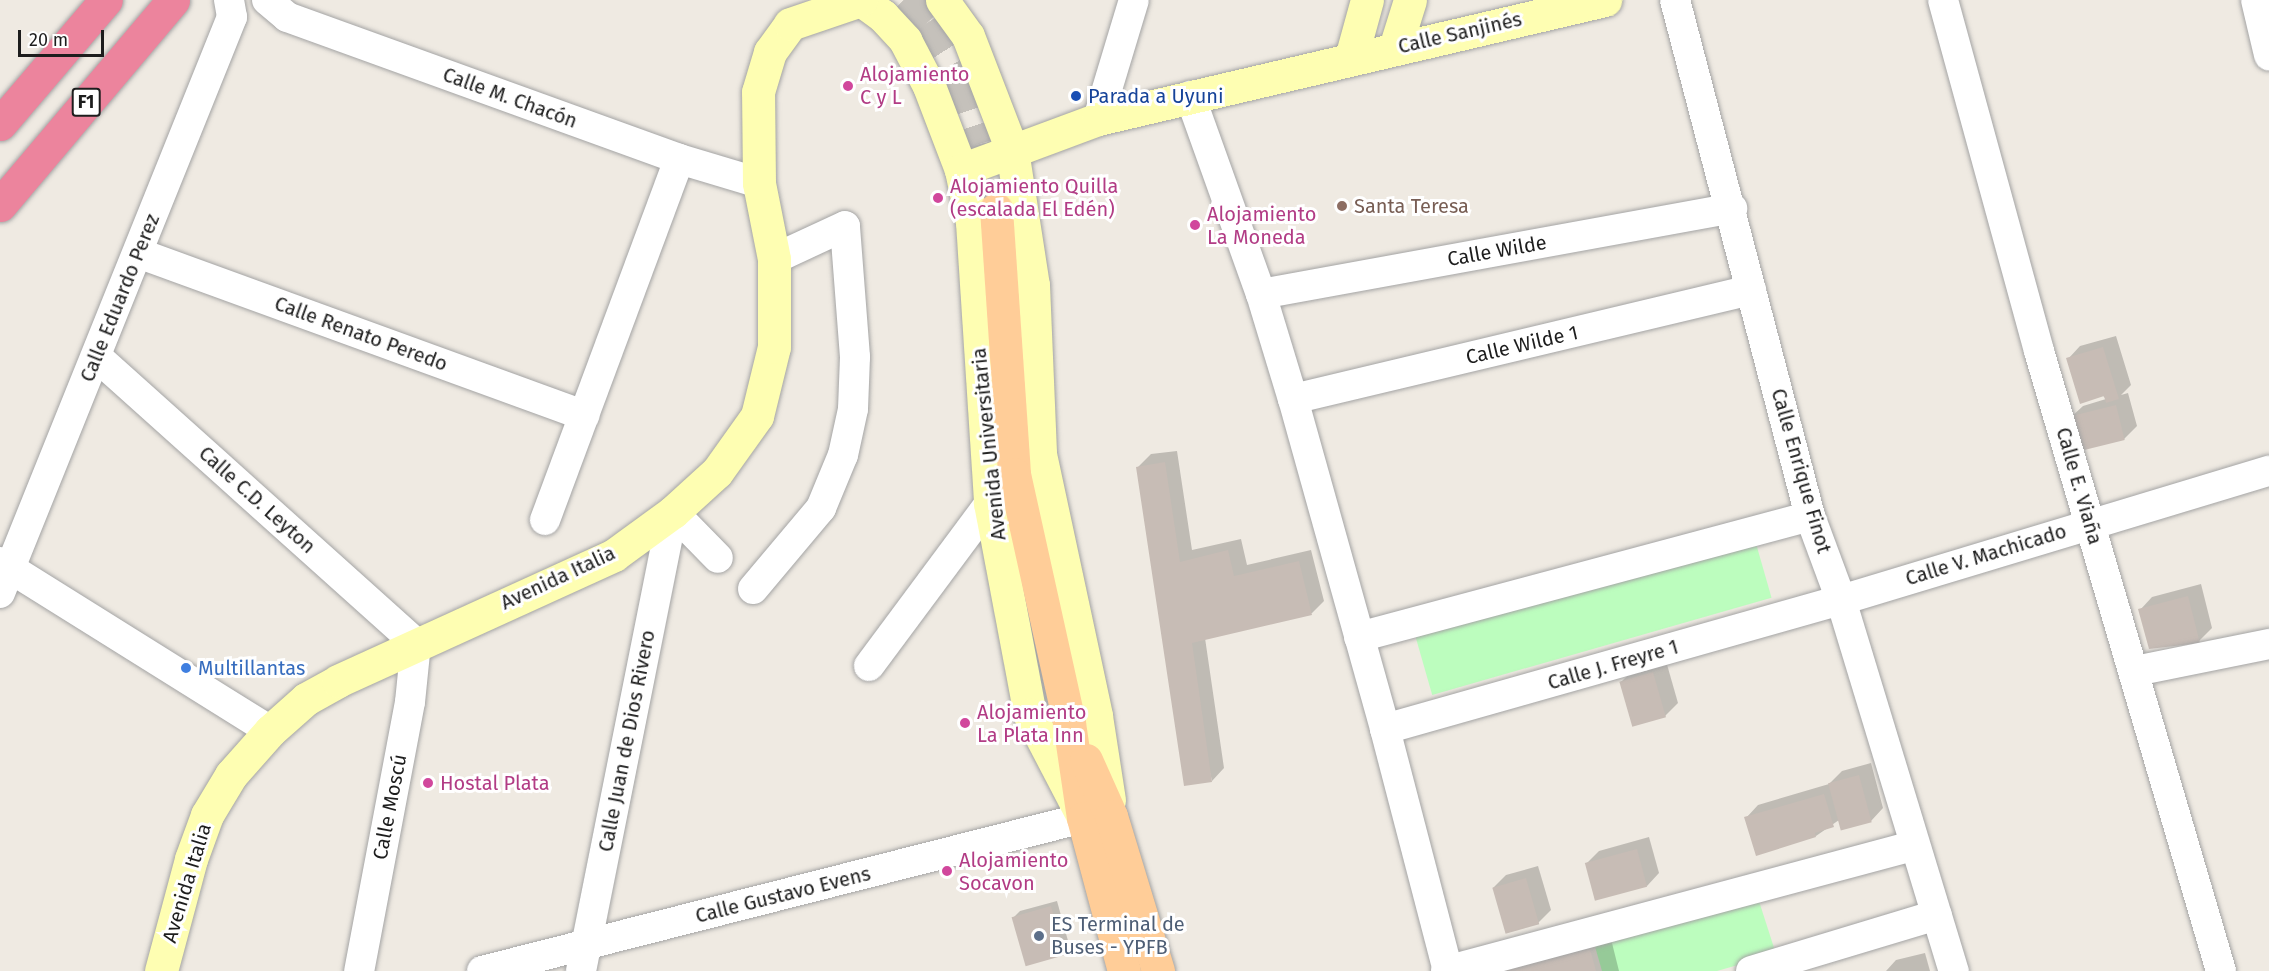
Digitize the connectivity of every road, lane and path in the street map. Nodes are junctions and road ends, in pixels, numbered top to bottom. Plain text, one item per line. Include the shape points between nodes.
1 (106, 0) edge
2 (173, 0) edge
3 (229, 0) edge
4 (267, 0) edge
5 (861, 0) edge
6 (942, 0) edge
7 (1134, 0) edge
8 (1367, 0) edge
9 (1410, 0) edge
10 (1605, 0) edge
11 (1675, 0) edge
12 (1943, 0) edge
13 (2256, 0) edge
14 (794, 12) edge
15 (1395, 48) junction
16 (2269, 55) edge
17 (1351, 58) junction
18 (1190, 96) junction
19 (1098, 118) junction
20 (0, 124) edge
21 (1012, 150) junction
22 (679, 159) junction
23 (962, 170) junction
24 (759, 183) junction
25 (0, 204) edge
26 (1732, 208) junction
27 (996, 209) tunnel mouth
28 (138, 253) junction
29 (774, 259) junction
30 (1751, 290) junction
31 (1262, 294) junction
32 (97, 357) junction
33 (1293, 399) junction
34 (584, 415) junction
35 (2269, 471) edge
36 (990, 502) junction
37 (673, 512) junction
38 (1810, 516) junction
39 (545, 520) dead end
40 (2089, 523) junction
41 (718, 558) dead end
42 (3, 574) edge
43 (753, 589) dead end
44 (1841, 600) junction
45 (1359, 637) junction
46 (416, 643) junction
47 (2269, 644) edge
48 (869, 666) dead end
49 (2135, 671) junction
50 (1385, 729) junction
51 (270, 731) junction
52 (1097, 817) junction
53 (1912, 846) junction
54 (1937, 915) junction
55 (584, 958) edge
56 (161, 971) edge
57 (359, 971) edge
58 (482, 971) edge
59 (1124, 971) edge
60 (1158, 971) edge
61 (1447, 971) edge
62 (1751, 971) edge
63 (1953, 971) edge
64 (2221, 971) edge

1 - 20 highway
2 - 25 highway, F1
3 - 28 street, Calle Eduardo Perez via 232,17
4 - 22 street, Calle M. Chacón via 287,16
5 - 14 main road, Avenida Italia
5 - 23 main road, Avenida Universitaria via 884,16 904,40 928,86
6 - 21 main road, Avenida Universitaria via 968,36
7 - 19 street
8 - 17 main road
9 - 15 main road
10 - 15 main road, Calle Sanjinés
11 - 26 street, Calle Enrique Finot
12 - 40 street, Calle E. Viaña via 1977,135
13 - 16 street
14 - 24 main road, Avenida Italia via 770,52 758,92
15 - 17 main road, Calle Sanjinés
17 - 18 main road, Calle Sanjinés
18 - 19 main road, Calle Sanjinés
18 - 31 street
19 - 21 main road, Calle Sanjinés
21 - 23 main road, Calle Sanjinés
21 - 52 main road, Avenida Universitaria via 1033,285 1040,454 1096,716
22 - 24 street, Calle M. Chacón
22 - 34 street
23 - 36 main road, Avenida Universitaria via 972,222
24 - 29 main road, Avenida Italia
26 - 30 street, Calle Enrique Finot
26 - 31 street, Calle Wilde
27 - 52 main road via 1014,474 1069,723
28 - 32 street, Calle Eduardo Perez
28 - 34 street, Calle Renato Peredo
29 - 37 main road, Avenida Italia via 774,347 757,416 717,472
29 - 43 street via 845,226 855,357 853,409 843,455 821,508
30 - 33 street, Calle Wilde 1
30 - 38 street, Calle Enrique Finot
31 - 33 street
32 - 42 street, Calle Eduardo Perez
32 - 46 street, Calle C.D. Leyton
33 - 45 street
34 - 39 street
35 - 40 street, Calle V. Machicado
36 - 48 street
36 - 52 main road, Avenida Universitaria via 1030,715
37 - 41 street
37 - 46 main road, Avenida Italia via 614,555
37 - 55 street, Calle Juan de Dios Rivero
38 - 44 street, Calle Enrique Finot
38 - 45 street
40 - 44 street, Calle V. Machicado
40 - 49 street, Calle E. Viaña
42 - 51 street
44 - 50 street, Calle J. Freyre 1
44 - 53 street, Calle Enrique Finot
45 - 50 street
46 - 51 main road, Avenida Italia via 306,699
46 - 57 street, Calle Moscú via 410,702
47 - 49 street
49 - 64 street, Calle E. Viaña
50 - 61 street
51 - 56 main road, Avenida Italia via 231,775 207,816 191,859
52 - 55 street, Calle Gustavo Evens
52 - 59 main road, Avenida Universitaria
52 - 60 main road, Avenida Universitaria
53 - 54 street, Calle Enrique Finot
53 - 61 street
54 - 62 street
54 - 63 street, Calle Enrique Finot
55 - 58 street, Calle Gustavo Evens

